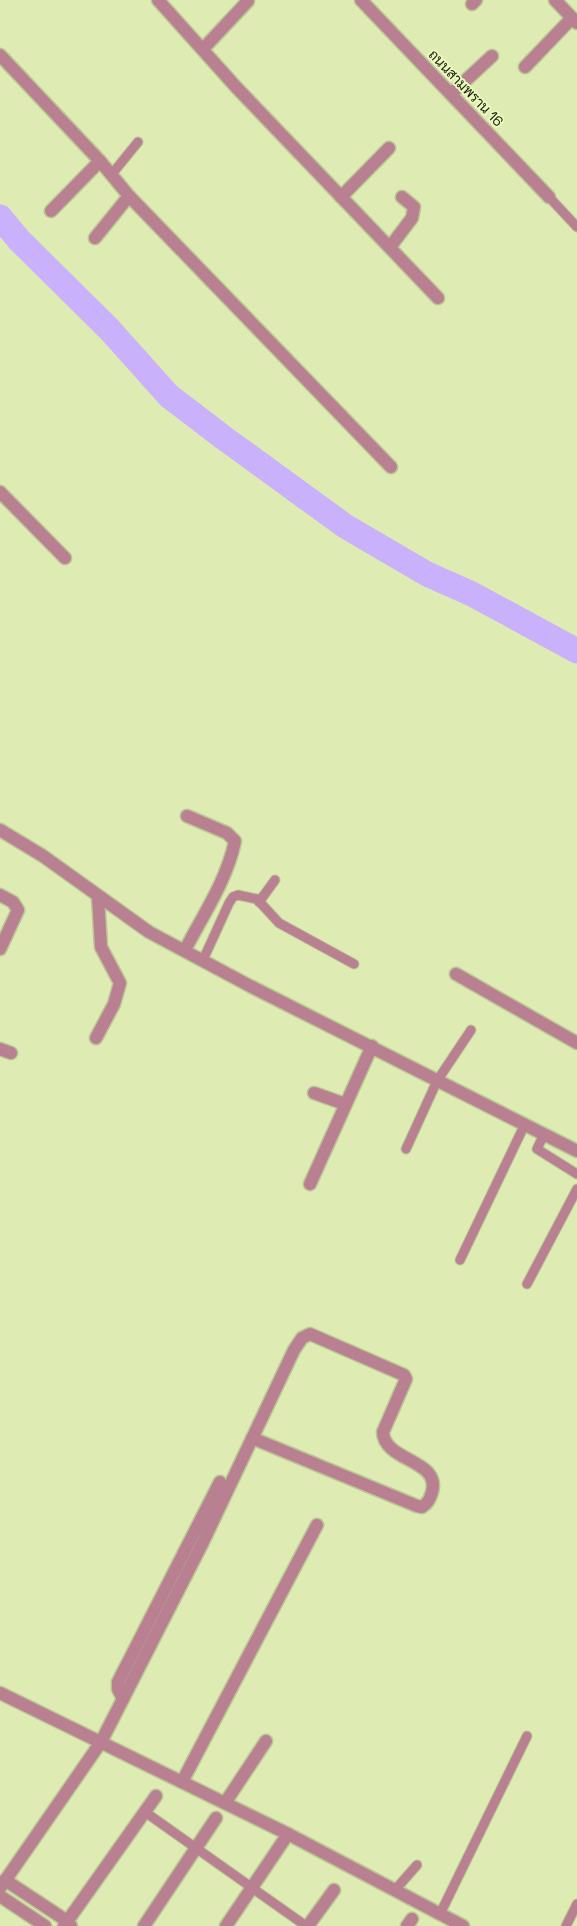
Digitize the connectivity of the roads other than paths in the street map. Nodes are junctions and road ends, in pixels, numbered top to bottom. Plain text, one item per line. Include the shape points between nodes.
1 (158, 0) edge
2 (555, 0) edge
3 (248, 1) dead end
4 (363, 1) edge
5 (575, 21) edge
6 (203, 49) junction
7 (0, 55) edge
8 (492, 56) dead end
9 (525, 67) dead end
10 (451, 94) junction
11 (138, 142) dead end
12 (389, 148) dead end
13 (100, 161) junction
14 (112, 174) junction
15 (129, 196) junction
16 (341, 197) junction
17 (402, 197) dead end
18 (548, 197) joint
19 (51, 211) dead end
20 (577, 227) edge
21 (95, 238) dead end
22 (390, 248) junction
23 (438, 298) dead end
24 (391, 467) dead end
25 (0, 492) edge
26 (65, 558) dead end
27 (187, 816) dead end
28 (0, 830) edge
29 (275, 880) dead end
30 (0, 895) edge
31 (98, 898) junction
32 (260, 902) junction
33 (0, 949) edge
34 (185, 950) junction
35 (203, 960) junction
36 (354, 964) dead end
37 (456, 974) dead end
38 (471, 1030) dead end
39 (96, 1038) dead end
40 (577, 1043) edge
41 (372, 1046) junction
42 (437, 1081) junction
43 (314, 1093) dead end
44 (346, 1104) junction
45 (525, 1124) junction
46 (544, 1134) junction
47 (406, 1149) dead end
48 (577, 1151) edge
49 (577, 1174) edge
50 (310, 1184) dead end
51 (577, 1189) edge
52 (460, 1260) dead end
53 (527, 1284) dead end
54 (252, 1438) junction
55 (220, 1482) dead end
56 (317, 1525) dead end
57 (0, 1694) edge
58 (123, 1699) junction
59 (527, 1736) dead end
60 (266, 1741) dead end
61 (101, 1742) junction
62 (182, 1782) junction
63 (156, 1796) dead end
64 (225, 1803) junction
65 (145, 1812) junction
66 (216, 1818) dead end
67 (288, 1834) junction
68 (196, 1847) junction
69 (417, 1865) dead end
70 (3, 1884) edge
71 (254, 1887) junction
72 (334, 1890) dead end
73 (395, 1890) junction
74 (0, 1896) edge
75 (577, 1904) edge
76 (440, 1914) junction
77 (68, 1924) edge
78 (45, 1926) edge
79 (144, 1926) edge
80 (226, 1926) edge
81 (307, 1926) edge
82 (463, 1926) edge
83 (566, 1926) edge

1 - 6 street
2 - 5 street
3 - 6 street
4 - 10 street, ถนนสามพราน 16
5 - 9 street
6 - 16 street
7 - 13 street
8 - 10 street
10 - 18 street, ถนนสามพราน 16
11 - 14 lane
12 - 16 street
13 - 14 street
13 - 19 street
14 - 15 street
15 - 21 street
15 - 24 street
16 - 22 street
17 - 22 street via 414,207 412,218
18 - 20 lane
22 - 23 street
25 - 26 street
27 - 34 street via 227,833 235,841 222,880
28 - 31 street via 43,856
29 - 32 lane
30 - 33 street via 13,902 18,910
31 - 34 street via 149,932
31 - 39 street via 102,947 120,983 114,1004
32 - 35 lane via 238,895 233,897
32 - 36 lane via 279,923
34 - 35 street
35 - 41 street
37 - 40 street
38 - 42 lane
41 - 42 street
41 - 44 street
42 - 45 street
42 - 47 lane
43 - 44 street
44 - 50 street
45 - 46 street
45 - 52 lane
46 - 48 street
46 - 49 lane via 538,1149
51 - 53 lane
54 - 54 street via 417,1506 428,1503 432,1492 434,1480 430,1473 386,1445 384,1440 383,1432 405,1376 310,1334 302,1338 294,1350
54 - 58 street
55 - 58 street via 118,1682
56 - 62 street
57 - 61 street
58 - 61 street
59 - 76 lane
60 - 64 street
61 - 62 street
61 - 70 street
62 - 64 street
63 - 65 street
64 - 67 street
65 - 68 lane
65 - 77 street
66 - 68 street
67 - 71 street
67 - 73 street
68 - 71 lane
68 - 79 street
69 - 73 lane
70 - 77 street
71 - 80 street
71 - 81 lane
72 - 81 street
73 - 76 street
74 - 78 street
75 - 83 lane
76 - 82 street

